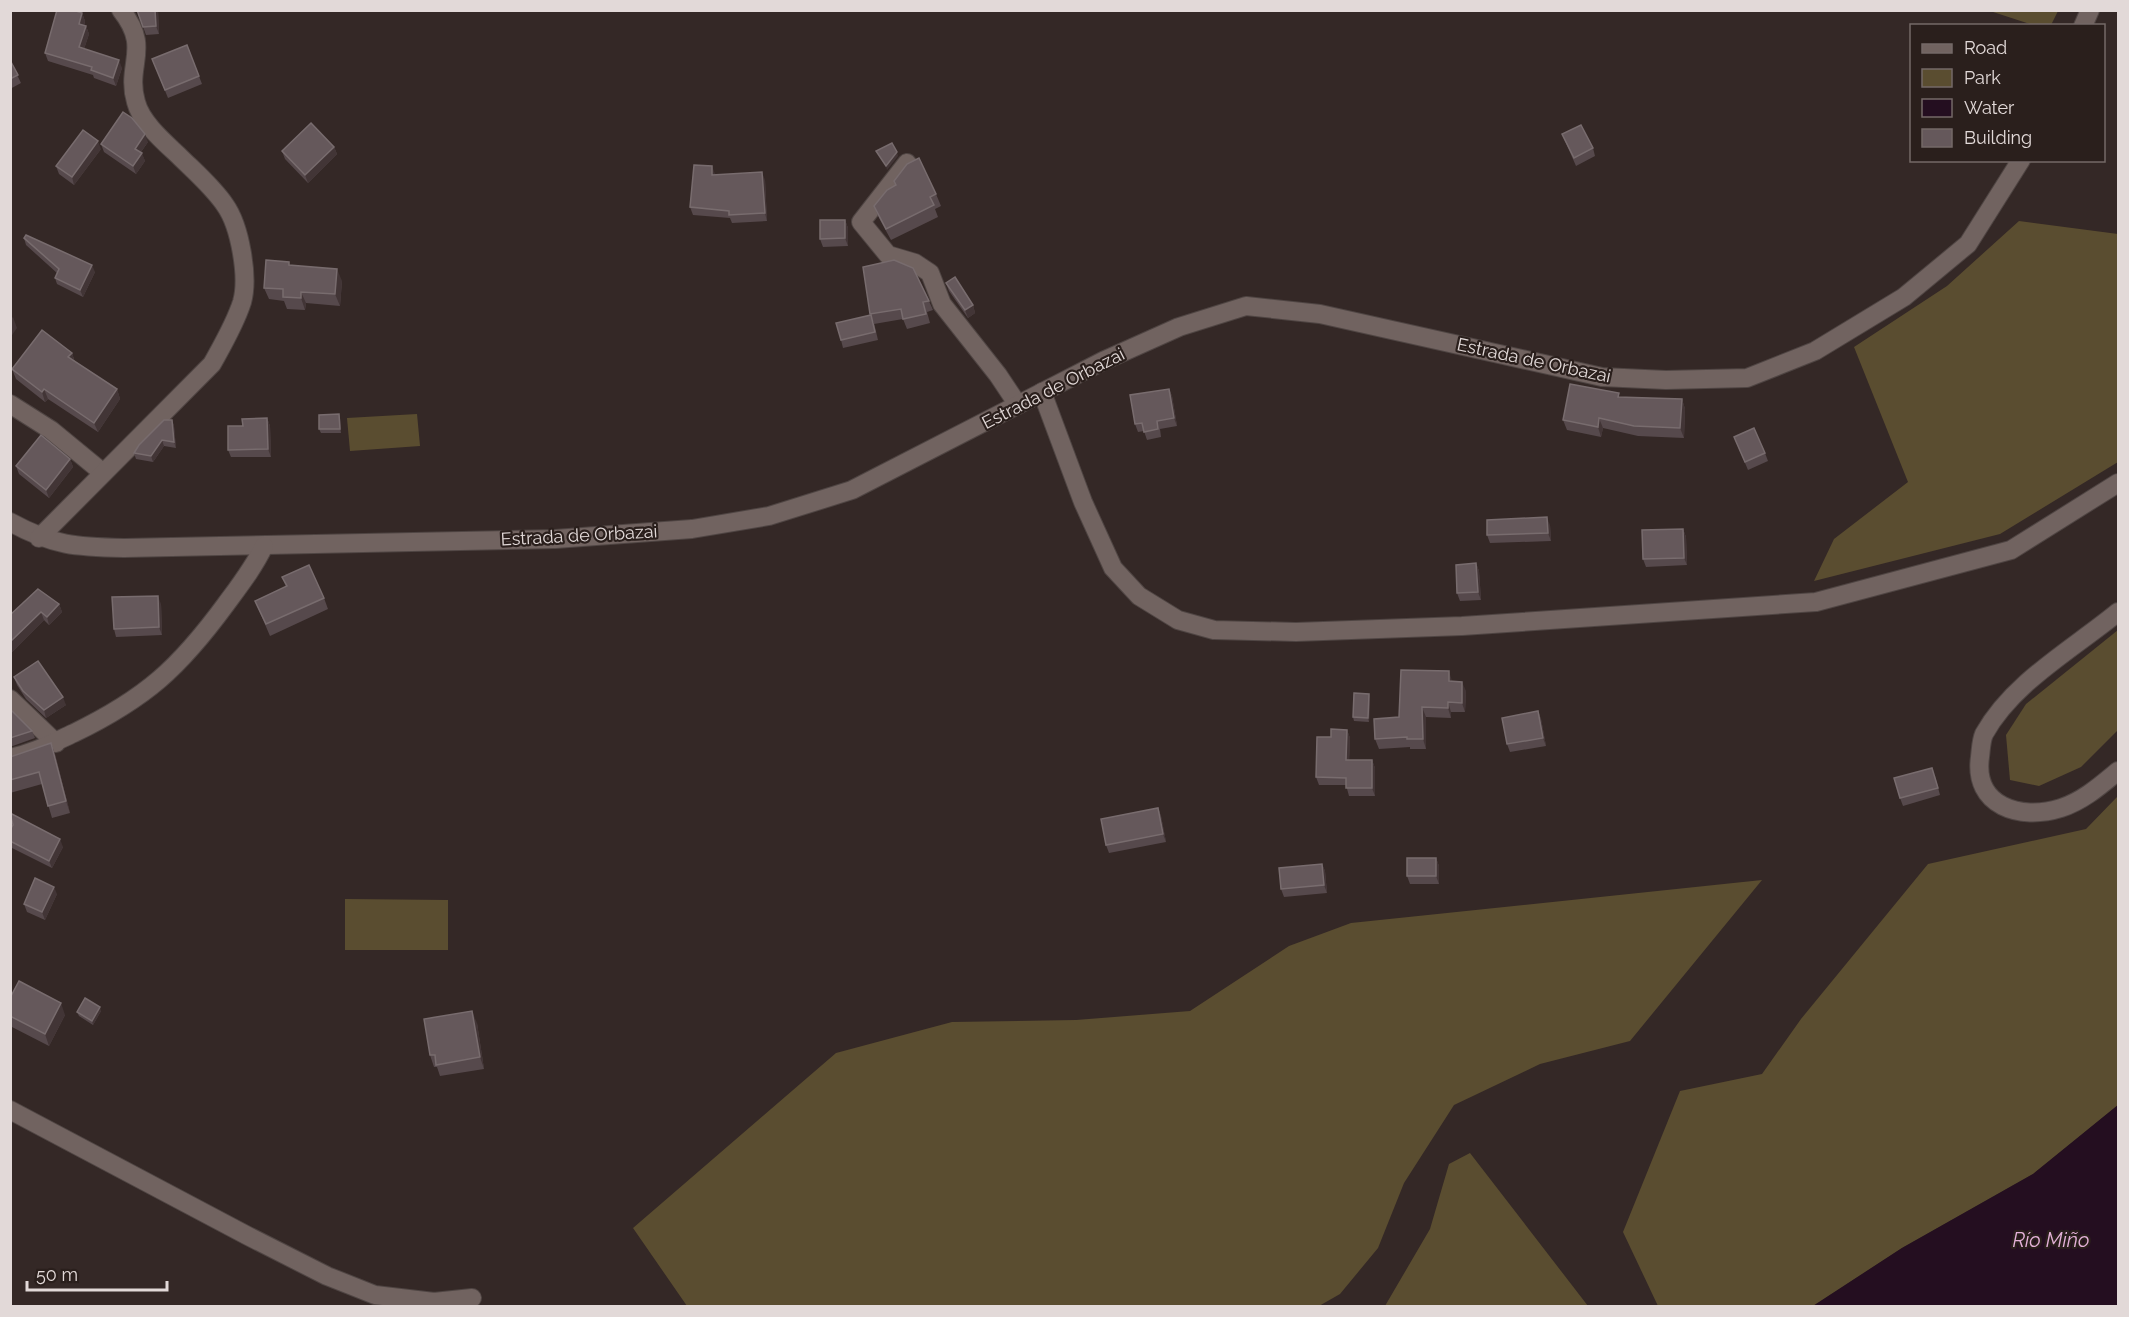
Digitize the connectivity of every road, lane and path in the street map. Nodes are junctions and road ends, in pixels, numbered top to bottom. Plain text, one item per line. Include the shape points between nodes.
1 (121, 10) edge
2 (2090, 10) edge
3 (2084, 24) edge
4 (2020, 162) edge
5 (907, 163) edge
6 (1042, 392) junction
7 (10, 404) edge
8 (1018, 405) junction
9 (102, 472) junction
10 (2118, 483) edge
11 (10, 522) edge
12 (39, 538) junction
13 (264, 546) junction
14 (2118, 612) edge
15 (10, 699) edge
16 (56, 743) junction
17 (10, 758) edge
18 (2118, 771) edge
19 (10, 1110) edge
20 (472, 1298) dead end

1 - 9 street via 138,40 135,101 145,121 227,207 237,231 243,267 242,300 212,364
2 - 3 street
4 - 6 street, Estrada de Orbazai via 1968,244 1904,297 1815,351 1747,378 1602,377 1320,314 1246,306 1179,327
5 - 8 street via 861,222 888,255 915,263 930,273 942,304
6 - 8 street, Estrada de Orbazai
6 - 10 street via 1083,502 1113,568 1139,596 1178,620 1214,630 1296,632 1462,626 1816,602 2012,550
7 - 9 street via 51,430
8 - 13 street, Estrada de Orbazai via 852,490 769,516 692,529 555,539
9 - 12 street
11 - 12 street, Estrada de Orbazai
12 - 13 street, Estrada de Orbazai via 70,546
13 - 16 street via 256,563 177,665 154,686 106,717
14 - 18 street via 2008,699 1983,737 1978,771 1984,791 1994,802 2027,813 2061,808 2085,797
15 - 16 street
16 - 17 street
19 - 20 street via 327,1276 375,1295 434,1302

